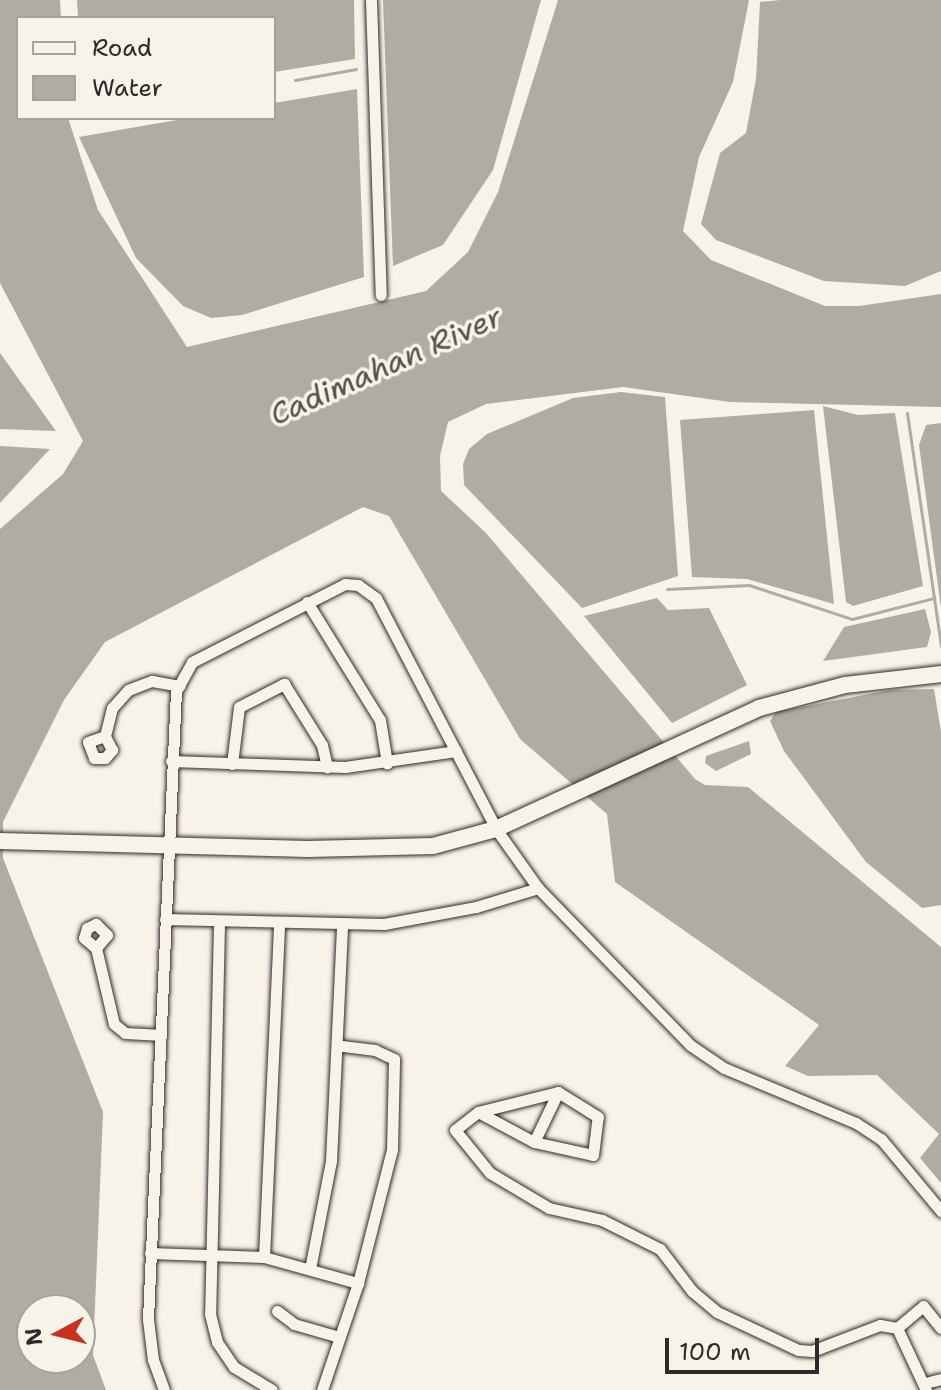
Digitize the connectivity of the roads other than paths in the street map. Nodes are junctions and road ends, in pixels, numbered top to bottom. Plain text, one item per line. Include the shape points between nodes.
1 (371, 0) edge
2 (381, 295) dead end
3 (307, 602) junction
4 (941, 674) edge
5 (180, 686) junction
6 (105, 736) dead end
7 (456, 751) junction
8 (171, 761) junction
9 (387, 763) junction
10 (232, 764) junction
11 (327, 767) junction
12 (496, 829) junction
13 (2, 841) edge
14 (168, 845) junction
15 (538, 888) junction
16 (165, 919) junction
17 (219, 924) junction
18 (279, 924) junction
19 (342, 926) junction
20 (96, 948) dead end
21 (158, 1035) junction
22 (337, 1045) junction
23 (558, 1092) junction
24 (478, 1112) junction
25 (534, 1142) junction
26 (941, 1211) edge
27 (150, 1253) junction
28 (211, 1254) junction
29 (264, 1257) junction
30 (310, 1269) junction
31 (358, 1283) junction
32 (277, 1311) dead end
33 (897, 1328) junction
34 (941, 1328) edge
35 (339, 1337) junction
36 (941, 1379) edge
37 (926, 1386) edge
38 (164, 1390) edge
39 (272, 1390) edge
40 (322, 1390) edge

1 - 2 street
3 - 5 street via 192,662
3 - 7 street via 345,584 358,585 376,598
3 - 9 street via 380,720
4 - 12 main road via 845,685 759,708
5 - 6 street via 152,681 128,690 112,708
5 - 8 street
7 - 9 street
7 - 12 street
8 - 10 street
8 - 14 street
9 - 11 street
10 - 11 street
10 - 11 street via 239,707 284,684 322,745
12 - 14 main road via 433,846
12 - 15 street
13 - 14 main road
14 - 16 street
15 - 19 street via 429,918
15 - 26 street via 690,1045 724,1068 856,1123 881,1139
16 - 17 street
16 - 21 street
17 - 18 street
17 - 28 street
18 - 19 street
18 - 29 street
19 - 22 street
20 - 21 street via 114,1024 125,1033
21 - 27 street
22 - 30 street via 331,1161
22 - 31 street via 375,1050 394,1059 392,1150
23 - 24 street
23 - 25 street
23 - 25 street via 598,1117 593,1155
24 - 25 street
24 - 33 street via 455,1130 490,1173 549,1208 602,1220 660,1249 692,1291 717,1312 798,1350 812,1351 880,1325
27 - 28 street
27 - 38 street via 148,1319 153,1360
28 - 29 street
28 - 39 street via 210,1314 217,1342 234,1367
29 - 30 street
30 - 31 street
31 - 35 street
32 - 35 street via 294,1324
33 - 34 street via 923,1306
33 - 37 street
35 - 40 street
36 - 37 street

